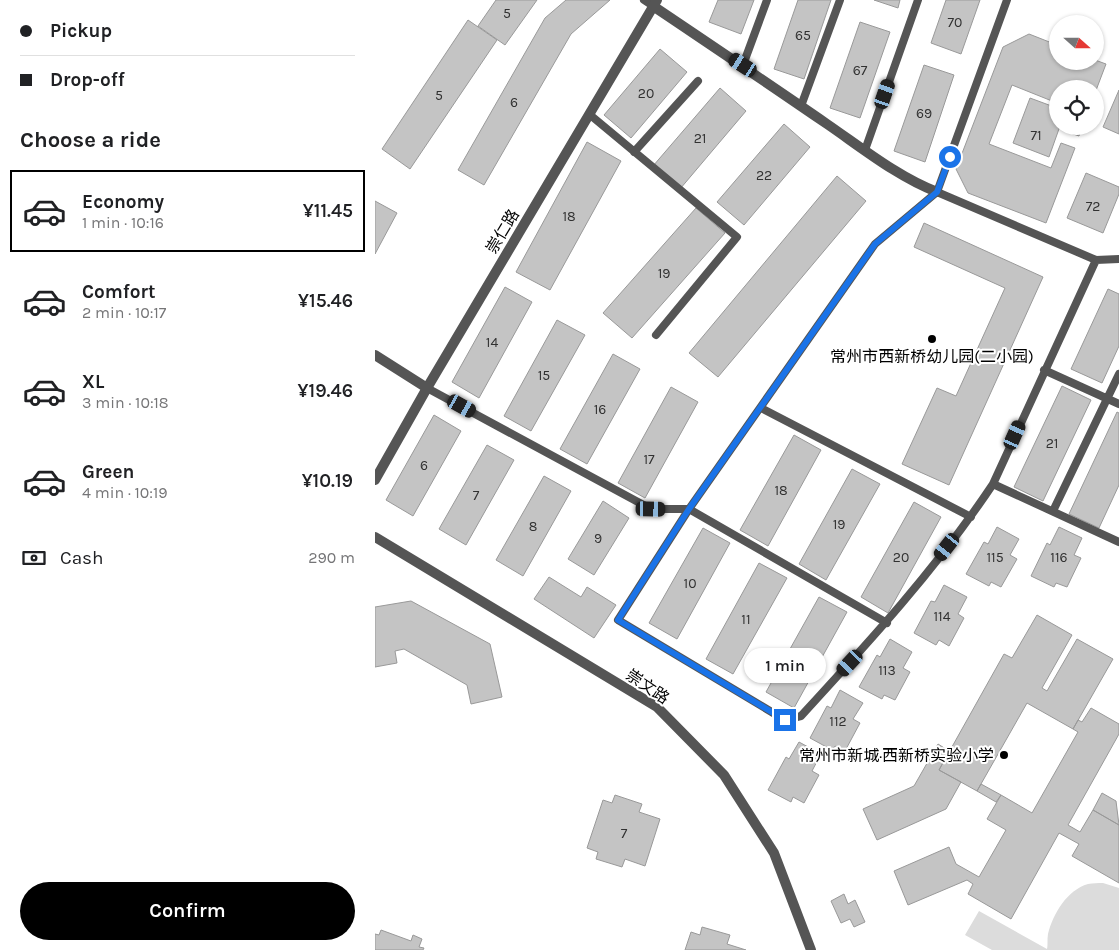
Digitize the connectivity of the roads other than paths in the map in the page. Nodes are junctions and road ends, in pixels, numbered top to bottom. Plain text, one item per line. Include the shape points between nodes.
1 (767, 0) edge
2 (840, 0) edge
3 (918, 0) edge
4 (1007, 0) edge
5 (651, 2) edge
6 (743, 65) junction
7 (698, 81) dead end
8 (801, 106) junction
9 (589, 114) junction
10 (865, 150) junction
11 (634, 152) junction
12 (937, 192) junction
13 (1119, 259) edge
14 (1096, 260) junction
15 (655, 335) dead end
16 (375, 355) edge
17 (1045, 370) junction
18 (1119, 374) edge
19 (427, 388) junction
20 (1107, 398) junction
21 (1119, 404) edge
22 (761, 408) junction
23 (375, 480) edge
24 (993, 484) junction
25 (689, 509) junction
26 (1053, 511) junction
27 (971, 517) junction
28 (375, 537) edge
29 (1119, 542) edge
30 (887, 623) junction
31 (811, 950) edge

1 - 6 lane
2 - 8 lane
3 - 10 lane
4 - 12 lane
5 - 6 street
5 - 9 street, 崇仁路
6 - 8 street
7 - 11 lane
8 - 10 street
9 - 11 lane
9 - 19 street, 崇仁路
10 - 12 street via 919,185
11 - 15 lane via 737,237
12 - 14 lane
12 - 22 lane via 875,244
13 - 14 lane
14 - 17 lane
16 - 19 street
17 - 20 lane
17 - 24 lane
18 - 20 lane
19 - 23 street, 崇仁路
19 - 25 lane via 651,509
20 - 21 lane
20 - 26 lane
22 - 25 lane
22 - 27 lane
24 - 26 lane
24 - 27 lane
25 - 30 lane
25 - 30 lane via 618,620 785,720 801,716
26 - 29 lane
27 - 30 lane
28 - 31 street, 崇文路 via 657,707 724,775 774,852

